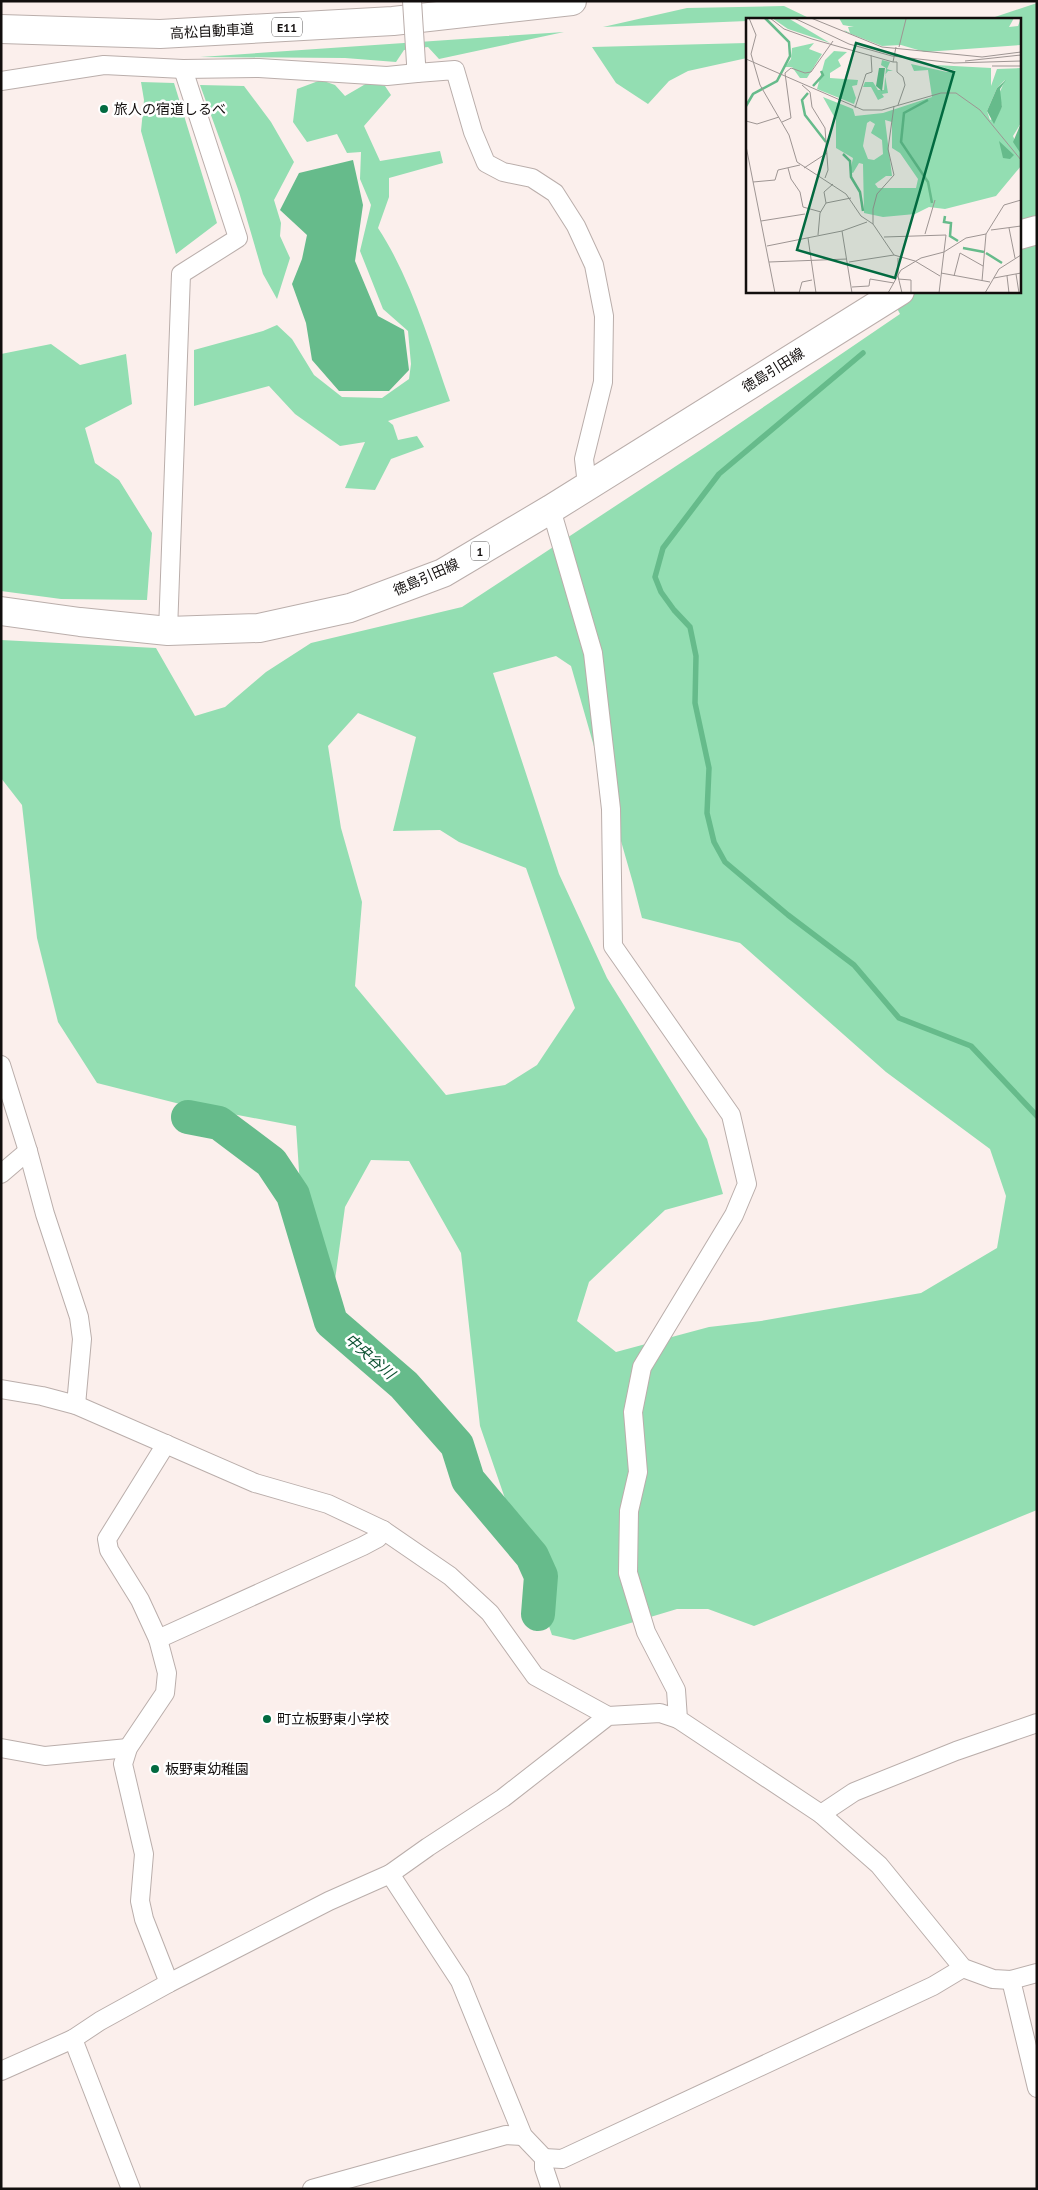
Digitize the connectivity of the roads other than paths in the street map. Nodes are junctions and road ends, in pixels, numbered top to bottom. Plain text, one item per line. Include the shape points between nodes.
1 (412, 1) edge
2 (572, 1) edge
3 (1, 30) edge
4 (416, 68) junction
5 (183, 69) junction
6 (1, 81) edge
7 (1037, 230) edge
8 (1020, 235) edge
9 (898, 292) edge
10 (587, 485) junction
11 (551, 509) junction
12 (1, 611) edge
13 (168, 631) junction
14 (1, 1065) edge
15 (28, 1151) junction
16 (1, 1174) edge
17 (1, 1389) edge
18 (76, 1405) junction
19 (166, 1444) junction
20 (383, 1530) junction
21 (158, 1639) junction
22 (608, 1716) junction
23 (678, 1718) junction
24 (1037, 1723) edge
25 (1, 1748) edge
26 (128, 1748) junction
27 (821, 1814) junction
28 (390, 1874) junction
29 (963, 1968) junction
30 (1037, 1973) edge
31 (1011, 1980) junction
32 (169, 1983) junction
33 (73, 2039) junction
34 (1, 2071) edge
35 (1037, 2088) edge
36 (523, 2136) junction
37 (544, 2158) junction
38 (130, 2189) edge
39 (312, 2189) edge
40 (551, 2189) edge

1 - 4 street, bridge
2 - 3 main road, 高松自動車道 / E11 via 393,22 160,34
4 - 5 street via 387,76 259,68
4 - 10 street via 455,70 473,132 486,163 503,172 532,178 555,193 576,226 594,265 604,316 603,382 584,459
5 - 6 street via 104,65
5 - 13 street via 238,238 181,274
7 - 8 main road
9 - 10 main road, 徳島引田線 / 1
10 - 11 main road, 徳島引田線 / 1
11 - 13 main road, 徳島引田線 / 1 via 443,572 350,608 259,628
11 - 23 street via 593,653 611,810 613,946 731,1115 747,1184 734,1215 642,1367 633,1412 638,1472 629,1511 628,1573 646,1632 676,1690
12 - 13 main road, 徳島引田線 / 1
14 - 15 street
15 - 16 street
15 - 18 street via 79,1316 82,1338
17 - 18 street
18 - 19 street
19 - 20 street via 255,1483 328,1504
19 - 21 street via 106,1539
20 - 21 street via 378,1538 363,1546
20 - 22 street via 450,1576 490,1613 535,1676
21 - 26 street via 167,1673 165,1693
22 - 23 street via 660,1713
22 - 28 street via 503,1798
23 - 27 street
24 - 27 street via 854,1792
25 - 26 street via 45,1756
26 - 32 street via 123,1764 144,1854 140,1902
27 - 29 street via 878,1865
28 - 32 street via 329,1901
28 - 36 street via 460,1981
29 - 31 street
29 - 37 street via 933,1986 562,2159
30 - 31 street
31 - 35 street
32 - 33 street
33 - 34 street
33 - 38 street
36 - 37 street
36 - 39 street via 506,2136
37 - 40 street

